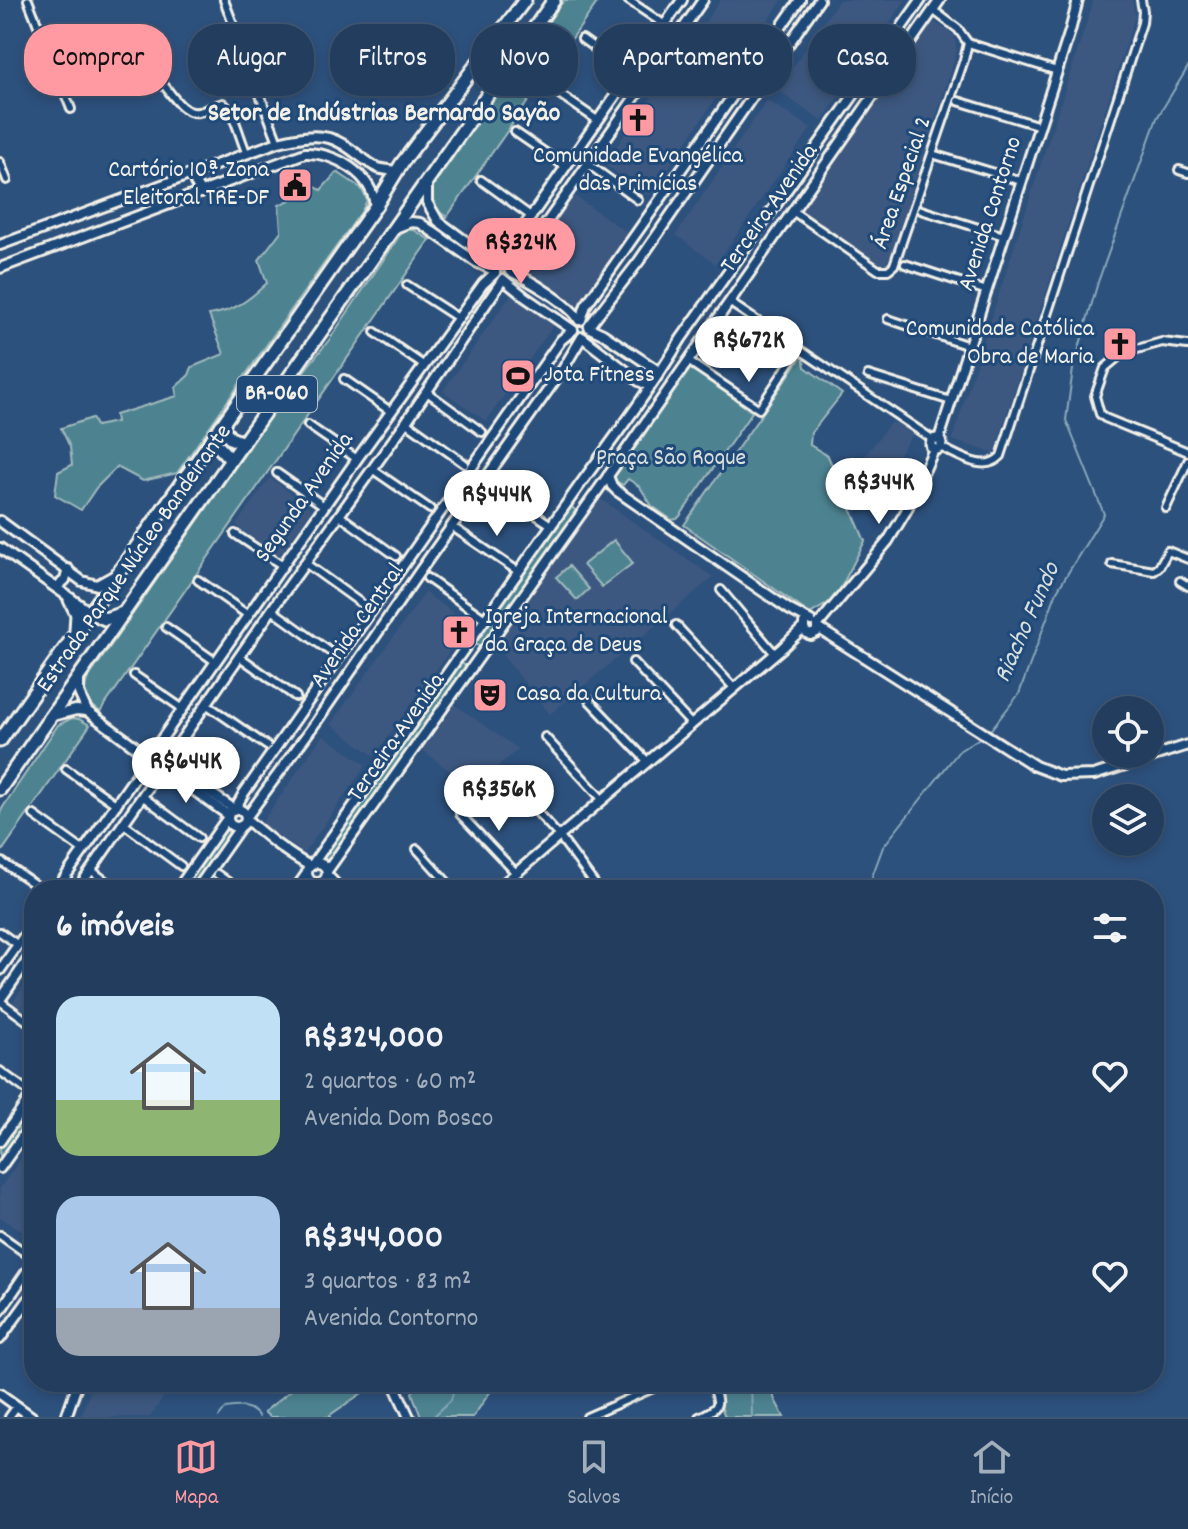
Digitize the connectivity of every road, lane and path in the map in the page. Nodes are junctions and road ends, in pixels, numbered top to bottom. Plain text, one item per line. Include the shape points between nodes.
1 (28, 0) edge
2 (224, 0) edge
3 (525, 0) edge
4 (554, 0) edge
5 (628, 0) edge
6 (682, 0) edge
7 (703, 0) edge
8 (803, 0) edge
9 (940, 0) edge
10 (1078, 0) edge
11 (1141, 0) edge
12 (919, 3) edge
13 (816, 4) edge
14 (931, 12) junction
15 (909, 18) junction
16 (664, 24) edge
17 (666, 24) edge
18 (686, 24) edge
19 (921, 26) junction
20 (582, 39) dead end
21 (968, 43) junction
22 (594, 48) edge
23 (1057, 71) junction
24 (172, 94) edge
25 (562, 96) edge
26 (614, 96) edge
27 (616, 96) edge
28 (636, 96) edge
29 (958, 101) dead end
30 (607, 107) junction
31 (628, 107) junction
32 (71, 109) dead end
33 (620, 118) junction
34 (597, 120) junction
35 (1040, 126) junction
36 (515, 132) dead end
37 (278, 142) junction
38 (349, 148) junction
39 (247, 154) junction
40 (932, 154) junction
41 (340, 160) junction
42 (0, 162) edge
43 (588, 164) junction
44 (566, 167) junction
45 (1179, 170) dead end
46 (397, 171) junction
47 (198, 172) junction
48 (1188, 173) edge
49 (7, 180) dead end
50 (177, 180) junction
51 (481, 180) dead end
52 (427, 181) junction
53 (1021, 181) junction
54 (201, 193) junction
55 (782, 198) junction
56 (184, 199) junction
57 (638, 200) dead end
58 (375, 207) junction
59 (794, 210) junction
60 (921, 210) dead end
61 (773, 211) junction
62 (532, 217) junction
63 (786, 221) junction
64 (394, 228) junction
65 (452, 231) junction
66 (1004, 236) junction
67 (445, 241) junction
68 (0, 245) edge
69 (625, 250) junction
70 (639, 261) junction
71 (905, 264) dead end
72 (0, 268) edge
73 (497, 268) junction
74 (508, 273) junction
75 (407, 285) dead end
76 (987, 291) junction
77 (729, 302) junction
78 (458, 318) junction
79 (888, 319) dead end
80 (580, 320) junction
81 (590, 327) junction
82 (689, 327) junction
83 (573, 330) junction
84 (375, 332) dead end
85 (582, 337) junction
86 (705, 338) junction
87 (681, 339) junction
88 (1188, 345) edge
89 (969, 346) junction
90 (697, 349) junction
91 (799, 349) junction
92 (688, 361) junction
93 (423, 365) junction
94 (649, 366) junction
95 (660, 372) junction
96 (868, 375) dead end
97 (344, 379) dead end
98 (639, 381) junction
99 (650, 386) junction
100 (404, 392) junction
101 (427, 392) junction
102 (951, 401) junction
103 (397, 402) junction
104 (419, 403) junction
105 (390, 411) junction
106 (412, 412) junction
107 (406, 422) junction
108 (308, 425) dead end
109 (221, 426) junction
110 (482, 432) dead end
111 (210, 442) junction
112 (243, 443) junction
113 (936, 444) junction
114 (1188, 452) edge
115 (357, 459) junction
116 (231, 460) junction
117 (1188, 461) edge
118 (469, 466) junction
119 (372, 469) junction
120 (277, 473) dead end
121 (608, 476) junction
122 (466, 478) junction
123 (485, 483) junction
124 (579, 486) junction
125 (617, 491) junction
126 (594, 494) junction
127 (567, 503) junction
128 (324, 506) junction
129 (1166, 508) dead end
130 (430, 509) dead end
131 (583, 509) junction
132 (339, 515) junction
133 (0, 521) edge
134 (551, 525) junction
135 (457, 530) dead end
136 (235, 534) dead end
137 (0, 548) edge
138 (396, 556) dead end
139 (1188, 559) edge
140 (305, 563) junction
141 (1112, 564) dead end
142 (283, 566) junction
143 (68, 569) junction
144 (519, 572) junction
145 (119, 573) junction
146 (427, 578) dead end
147 (198, 580) dead end
148 (1180, 581) dead end
149 (55, 586) junction
150 (1188, 586) edge
151 (267, 589) junction
152 (721, 590) dead end
153 (280, 598) junction
154 (70, 600) junction
155 (258, 601) junction
156 (362, 604) dead end
157 (272, 610) junction
158 (90, 612) junction
159 (124, 612) junction
160 (248, 615) junction
161 (485, 619) junction
162 (676, 625) dead end
163 (166, 627) dead end
164 (811, 628) junction
165 (357, 632) junction
166 (75, 634) junction
167 (370, 643) junction
168 (468, 644) junction
169 (346, 648) junction
170 (329, 651) dead end
171 (778, 651) junction
172 (362, 654) junction
173 (481, 654) junction
174 (240, 657) junction
175 (457, 659) junction
176 (216, 662) junction
177 (633, 662) dead end
178 (472, 667) junction
179 (134, 675) dead end
180 (79, 677) junction
181 (734, 688) junction
182 (296, 697) dead end
183 (589, 700) dead end
184 (206, 704) junction
185 (183, 709) junction
186 (87, 711) junction
187 (51, 716) junction
188 (691, 724) junction
189 (545, 737) dead end
190 (0, 741) edge
191 (1188, 745) edge
192 (267, 746) dead end
193 (150, 755) junction
194 (647, 761) junction
195 (164, 765) junction
196 (66, 769) dead end
197 (503, 775) dead end
198 (0, 789) edge
199 (142, 796) junction
200 (602, 799) junction
201 (117, 805) junction
202 (231, 812) junction
203 (460, 814) dead end
204 (34, 815) dead end
205 (244, 822) junction
206 (124, 824) junction
207 (560, 837) junction
208 (199, 838) dead end
209 (417, 849) dead end
210 (84, 851) junction
211 (2, 862) edge
212 (181, 866) dead end
213 (309, 869) junction
214 (91, 870) junction
215 (516, 873) junction
216 (217, 874) dead end
217 (28, 880) edge
218 (63, 880) edge
219 (84, 880) edge
220 (104, 880) edge
221 (184, 880) edge
222 (203, 880) edge
223 (225, 880) edge
224 (302, 880) edge
225 (312, 880) edge
226 (322, 880) edge
227 (445, 880) edge
228 (508, 880) edge
229 (592, 880) edge
230 (0, 932) edge
231 (24, 936) edge
232 (18, 945) junction
233 (24, 965) edge
234 (0, 970) edge
235 (14, 979) junction
236 (1, 996) edge
237 (24, 1017) edge
238 (0, 1071) edge
239 (24, 1088) edge
240 (24, 1100) edge
241 (24, 1134) edge
242 (0, 1141) edge
243 (0, 1168) edge
244 (0, 1235) edge
245 (24, 1253) edge
246 (24, 1274) edge
247 (19, 1281) junction
248 (24, 1292) edge
249 (10, 1296) junction
250 (24, 1303) edge
251 (24, 1306) edge
252 (1, 1308) edge
253 (0, 1339) edge
254 (75, 1392) edge
255 (398, 1392) edge
256 (644, 1392) edge
257 (714, 1392) edge
258 (0, 1394) edge
259 (17, 1406) junction
260 (408, 1415) edge
261 (9, 1417) edge
262 (32, 1417) edge
263 (66, 1417) edge
264 (587, 1417) edge
265 (699, 1417) edge

1 - 32 street
2 - 37 street
3 - 46 highway, Estrada Parque Núcleo Bandeirante / BR-060
4 - 52 highway, Estrada Parque Núcleo Bandeirante / BR-060
5 - 16 street
6 - 17 street, Segunda Avenida
7 - 18 street, Segunda Avenida
8 - 13 street
8 - 69 street
9 - 14 street, Terceira Avenida
10 - 23 street, Avenida Contorno
11 - 113 street via 1142,23 1001,456 980,464
12 - 14 street via 921,11
12 - 15 street, Terceira Avenida
13 - 70 street
14 - 19 street, Terceira Avenida
14 - 21 street via 958,29
15 - 19 street
15 - 55 street, Terceira Avenida
19 - 59 street, Terceira Avenida
20 - 22 street
21 - 23 street
21 - 40 street, Área Especial 2
23 - 35 street, Avenida Contorno
24 - 39 street via 189,112 226,105
25 - 34 street
26 - 30 street, Segunda Avenida
27 - 31 street
28 - 31 street, Segunda Avenida
29 - 35 street
30 - 33 street
30 - 34 street, Segunda Avenida
31 - 33 street, Segunda Avenida
33 - 43 street, Segunda Avenida
34 - 44 street, Segunda Avenida
35 - 53 street, Avenida Contorno
36 - 44 street
37 - 38 street via 313,136
37 - 39 street
38 - 41 street via 350,155
38 - 46 street via 379,168
39 - 47 street
40 - 53 street
40 - 59 street, Área Especial 2 via 899,253 888,270 878,270
41 - 54 street via 305,153
41 - 58 street via 369,186
42 - 49 street
43 - 57 street
43 - 74 street, Segunda Avenida
44 - 62 street, Segunda Avenida
45 - 48 street
46 - 58 highway, Estrada Parque Núcleo Bandeirante / BR-060
47 - 50 street
47 - 54 street via 195,183
50 - 56 street
50 - 68 street
51 - 62 street
52 - 64 highway, Estrada Parque Núcleo Bandeirante / BR-060
52 - 65 street via 430,208
53 - 66 street, Avenida Contorno
54 - 56 street
55 - 59 street
55 - 61 street, Terceira Avenida
56 - 72 street
58 - 109 highway, Estrada Parque Núcleo Bandeirante / BR-060
59 - 63 street, Terceira Avenida
60 - 66 street
61 - 63 street
61 - 82 street, Terceira Avenida
62 - 73 street, Segunda Avenida
63 - 77 street, Terceira Avenida
64 - 67 street via 420,223
64 - 112 highway, Estrada Parque Núcleo Bandeirante / BR-060
65 - 67 street
65 - 73 street
66 - 76 street, Avenida Contorno
67 - 73 street via 483,267
69 - 70 street
69 - 80 street
70 - 81 street
71 - 76 street
73 - 74 street via 506,265
73 - 78 street, Segunda Avenida
74 - 80 street via 526,279
74 - 83 street via 525,297
74 - 101 street, Segunda Avenida
75 - 78 street
76 - 89 street, Avenida Contorno
77 - 86 street, Terceira Avenida
77 - 91 street
78 - 93 street, Segunda Avenida
79 - 89 street
80 - 81 street
80 - 83 street
81 - 85 street
81 - 94 street
82 - 86 street
82 - 87 street, Terceira Avenida
83 - 85 street
83 - 118 street, Avenida Central
84 - 93 street
85 - 98 street
85 - 123 street, Avenida Central
86 - 90 street, Terceira Avenida
87 - 90 street
87 - 95 street, Terceira Avenida
88 - 114 street via 1162,342 1123,353 1105,368 1095,396 1105,418
89 - 102 street, Avenida Contorno
90 - 92 street, Terceira Avenida
91 - 92 street via 759,409
91 - 113 street
92 - 121 street, Terceira Avenida
93 - 100 street, Segunda Avenida
94 - 95 street
94 - 98 street
95 - 99 street, Terceira Avenida
96 - 102 street
97 - 105 street
98 - 99 street
99 - 124 street, Terceira Avenida
100 - 103 street, Segunda Avenida
100 - 104 street
101 - 104 street, Segunda Avenida
101 - 110 street
102 - 113 street, Avenida Contorno
103 - 105 street, Segunda Avenida
103 - 106 street
104 - 106 street, Segunda Avenida
105 - 115 street, Segunda Avenida
106 - 107 street, Segunda Avenida
107 - 118 street
107 - 119 street, Segunda Avenida
108 - 115 street
109 - 111 highway, Estrada Parque Núcleo Bandeirante / BR-060
109 - 112 highway
111 - 116 highway
111 - 145 highway, Estrada Parque Núcleo Bandeirante / BR-060
112 - 116 highway, Estrada Parque Núcleo Bandeirante / BR-060
113 - 164 street, Avenida Contorno via 879,554
115 - 128 street, Segunda Avenida
116 - 159 highway, Estrada Parque Núcleo Bandeirante / BR-060
117 - 129 street
118 - 122 street, Avenida Central
118 - 123 street
119 - 130 street
119 - 132 street, Segunda Avenida
120 - 128 street
121 - 125 street
121 - 126 street, Terceira Avenida
122 - 123 street
122 - 165 street, Avenida Central
123 - 134 street
123 - 167 street, Avenida Central
124 - 126 street via 581,493
124 - 127 street, Terceira Avenida
125 - 126 street
125 - 164 street
126 - 131 street, Terceira Avenida
127 - 131 street
127 - 134 street, Terceira Avenida
128 - 142 street, Segunda Avenida
131 - 173 street, Terceira Avenida
132 - 138 street
132 - 140 street, Segunda Avenida
133 - 143 street
134 - 144 street, Terceira Avenida
135 - 144 street
136 - 142 street
137 - 149 street
139 - 141 street via 1168,551 1154,571
140 - 153 street, Segunda Avenida
140 - 156 street
142 - 151 street, Segunda Avenida
143 - 145 street via 97,585
143 - 149 street via 65,580
144 - 161 street, Terceira Avenida
145 - 158 highway, Estrada Parque Núcleo Bandeirante / BR-060
146 - 161 street
147 - 160 street
148 - 150 street
149 - 154 street
151 - 153 street
151 - 155 street, Segunda Avenida
152 - 171 street
153 - 157 street, Segunda Avenida
154 - 158 street
154 - 166 highway via 77,614
155 - 157 street via 268,602
155 - 160 street, Segunda Avenida
157 - 170 street
157 - 174 street, Segunda Avenida
158 - 159 highway via 105,619
158 - 166 highway, Estrada Parque Núcleo Bandeirante / BR-060
159 - 180 highway, Estrada Parque Núcleo Bandeirante / BR-060
160 - 176 street, Segunda Avenida
161 - 168 street, Terceira Avenida
162 - 181 street
163 - 176 street
164 - 171 street, Avenida Contorno
164 - 191 street via 1035,766 1061,776 1094,775
165 - 167 street
165 - 169 street, Avenida Central
166 - 190 highway, Estrada Parque Núcleo Bandeirante / BR-060
167 - 172 street, Avenida Central
168 - 173 street
168 - 175 street, Terceira Avenida
169 - 172 street
169 - 202 street, Avenida Central
171 - 181 street, Avenida Contorno
172 - 205 street, Avenida Central
173 - 178 street, Terceira Avenida
174 - 182 street
174 - 184 street, Segunda Avenida
175 - 178 street
175 - 213 street, Terceira Avenida
176 - 185 street, Segunda Avenida
177 - 188 street
178 - 226 street, Terceira Avenida
179 - 185 street
180 - 186 street
180 - 187 highway, Estrada Parque Núcleo Bandeirante / BR-060
181 - 188 street, Avenida Contorno
183 - 194 street
184 - 192 street
184 - 195 street, Segunda Avenida
185 - 193 street, Segunda Avenida
186 - 187 street
186 - 193 street
187 - 198 highway, Estrada Parque Núcleo Bandeirante / BR-060
188 - 194 street, Avenida Contorno
189 - 200 street
193 - 195 street via 152,768
193 - 195 street via 165,753
193 - 201 street, Segunda Avenida
194 - 200 street, Avenida Contorno
195 - 199 street, Segunda Avenida
195 - 202 street
196 - 201 street
197 - 207 street
199 - 206 street, Segunda Avenida
199 - 208 street
200 - 207 street, Avenida Contorno
201 - 210 street, Segunda Avenida
202 - 205 street via 242,810
202 - 205 street via 233,826
202 - 221 street, Avenida Central
203 - 215 street
204 - 210 street
205 - 213 street
205 - 222 street, Avenida Central
206 - 212 street
206 - 214 street, Segunda Avenida
207 - 215 street, Avenida Contorno
207 - 229 street
209 - 227 street
210 - 218 street, Segunda Avenida
211 - 217 street
213 - 224 street, Terceira Avenida
213 - 225 street
213 - 226 street via 321,864
214 - 219 street, Segunda Avenida
214 - 220 street
215 - 228 street, Avenida Contorno
216 - 223 street
230 - 232 street
231 - 232 street
232 - 234 street
233 - 235 street
234 - 235 street via 3,978
235 - 236 street
236 - 237 street
238 - 239 street
240 - 242 street
241 - 243 street
244 - 245 street
246 - 247 street
247 - 248 street
247 - 249 street
249 - 250 street via 16,1293
249 - 252 street
251 - 253 street
254 - 263 street
255 - 260 street
256 - 264 street
257 - 265 street via 717,1408
258 - 259 street
259 - 261 street
259 - 262 street

